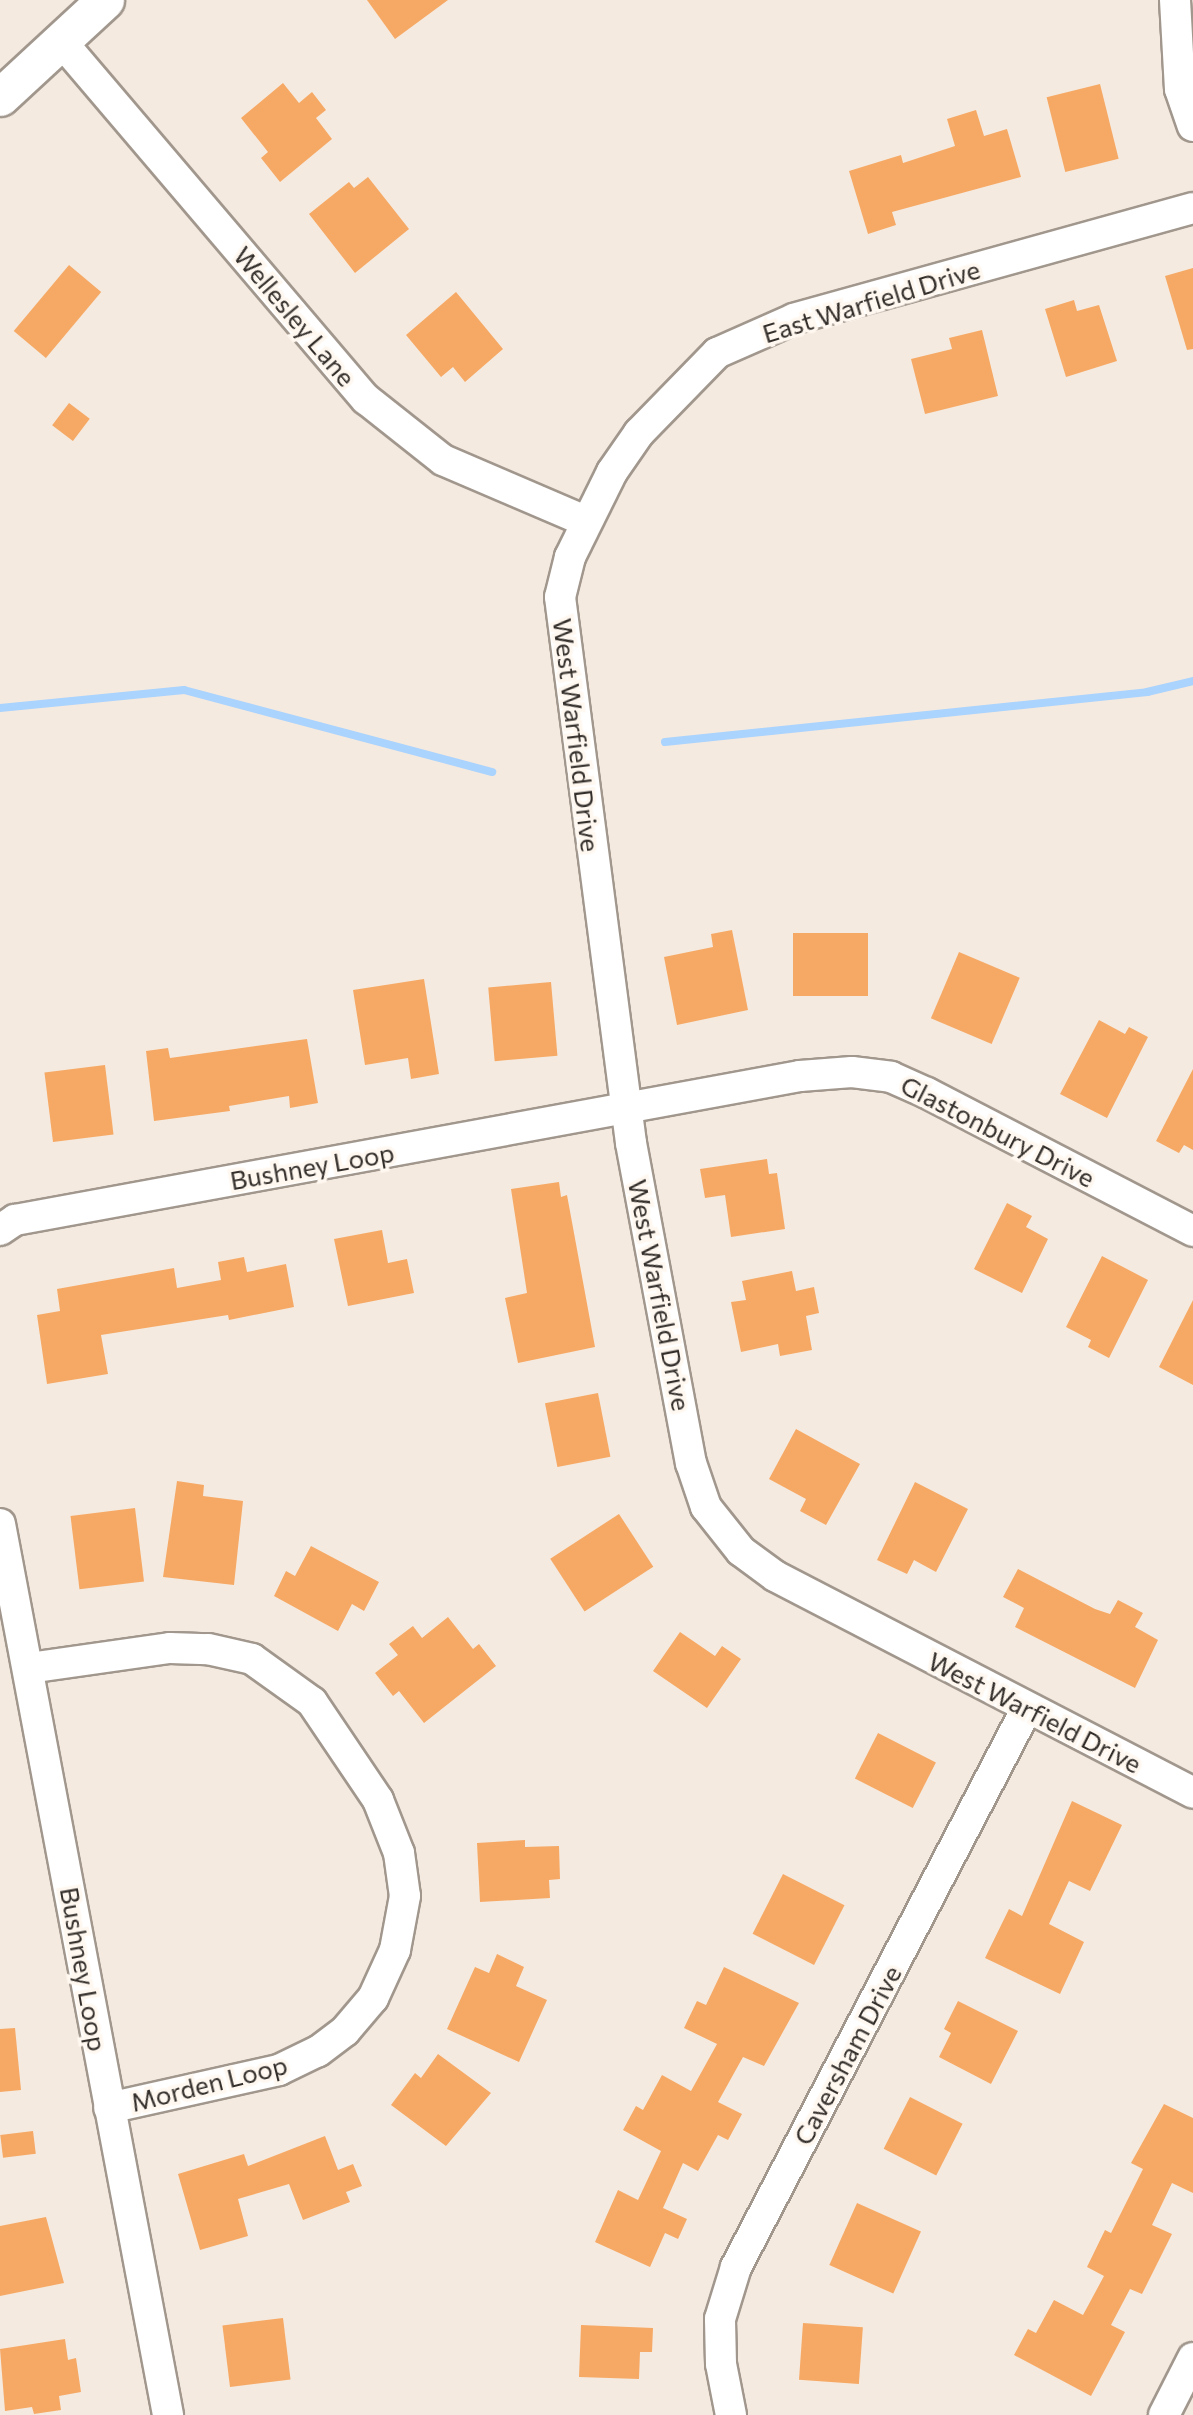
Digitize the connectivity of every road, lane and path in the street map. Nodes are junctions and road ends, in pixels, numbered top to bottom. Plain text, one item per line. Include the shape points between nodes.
1 (105, 0) edge
2 (1175, 0) edge
3 (60, 40) junction
4 (0, 97) edge
5 (1193, 127) edge
6 (1193, 208) edge
7 (585, 521) junction
8 (626, 1109) junction
9 (0, 1230) edge
10 (1193, 1231) edge
11 (0, 1524) edge
12 (29, 1668) junction
13 (1027, 1708) junction
14 (1193, 1793) edge
15 (109, 2108) junction
16 (1193, 2358) edge
17 (168, 2415) edge
18 (731, 2415) edge
19 (1164, 2415) edge

1 - 3 main road
2 - 5 street via 1180,89
3 - 4 main road
3 - 7 street, Wellesley Lane via 366,399 443,460
6 - 7 street, East Warfield Drive via 794,319 717,354 639,433
7 - 8 street, West Warfield Drive via 560,597
8 - 9 street, Bushney Loop via 15,1220
8 - 10 street, Glastonbury Drive via 800,1076 852,1072 891,1077
8 - 13 street, West Warfield Drive via 691,1462 706,1507 741,1551 775,1576
11 - 12 street, Bushney Loop
12 - 15 street, Bushney Loop
12 - 15 street, Morden Loop via 170,1648 208,1649 252,1659 312,1702 378,1800 399,1853 405,1896 395,1950 373,1998 345,2031 318,2051 278,2070
13 - 14 street, West Warfield Drive
13 - 18 street, Caversham Drive via 736,2267 720,2319 721,2364
15 - 17 street, Bushney Loop
16 - 19 street

